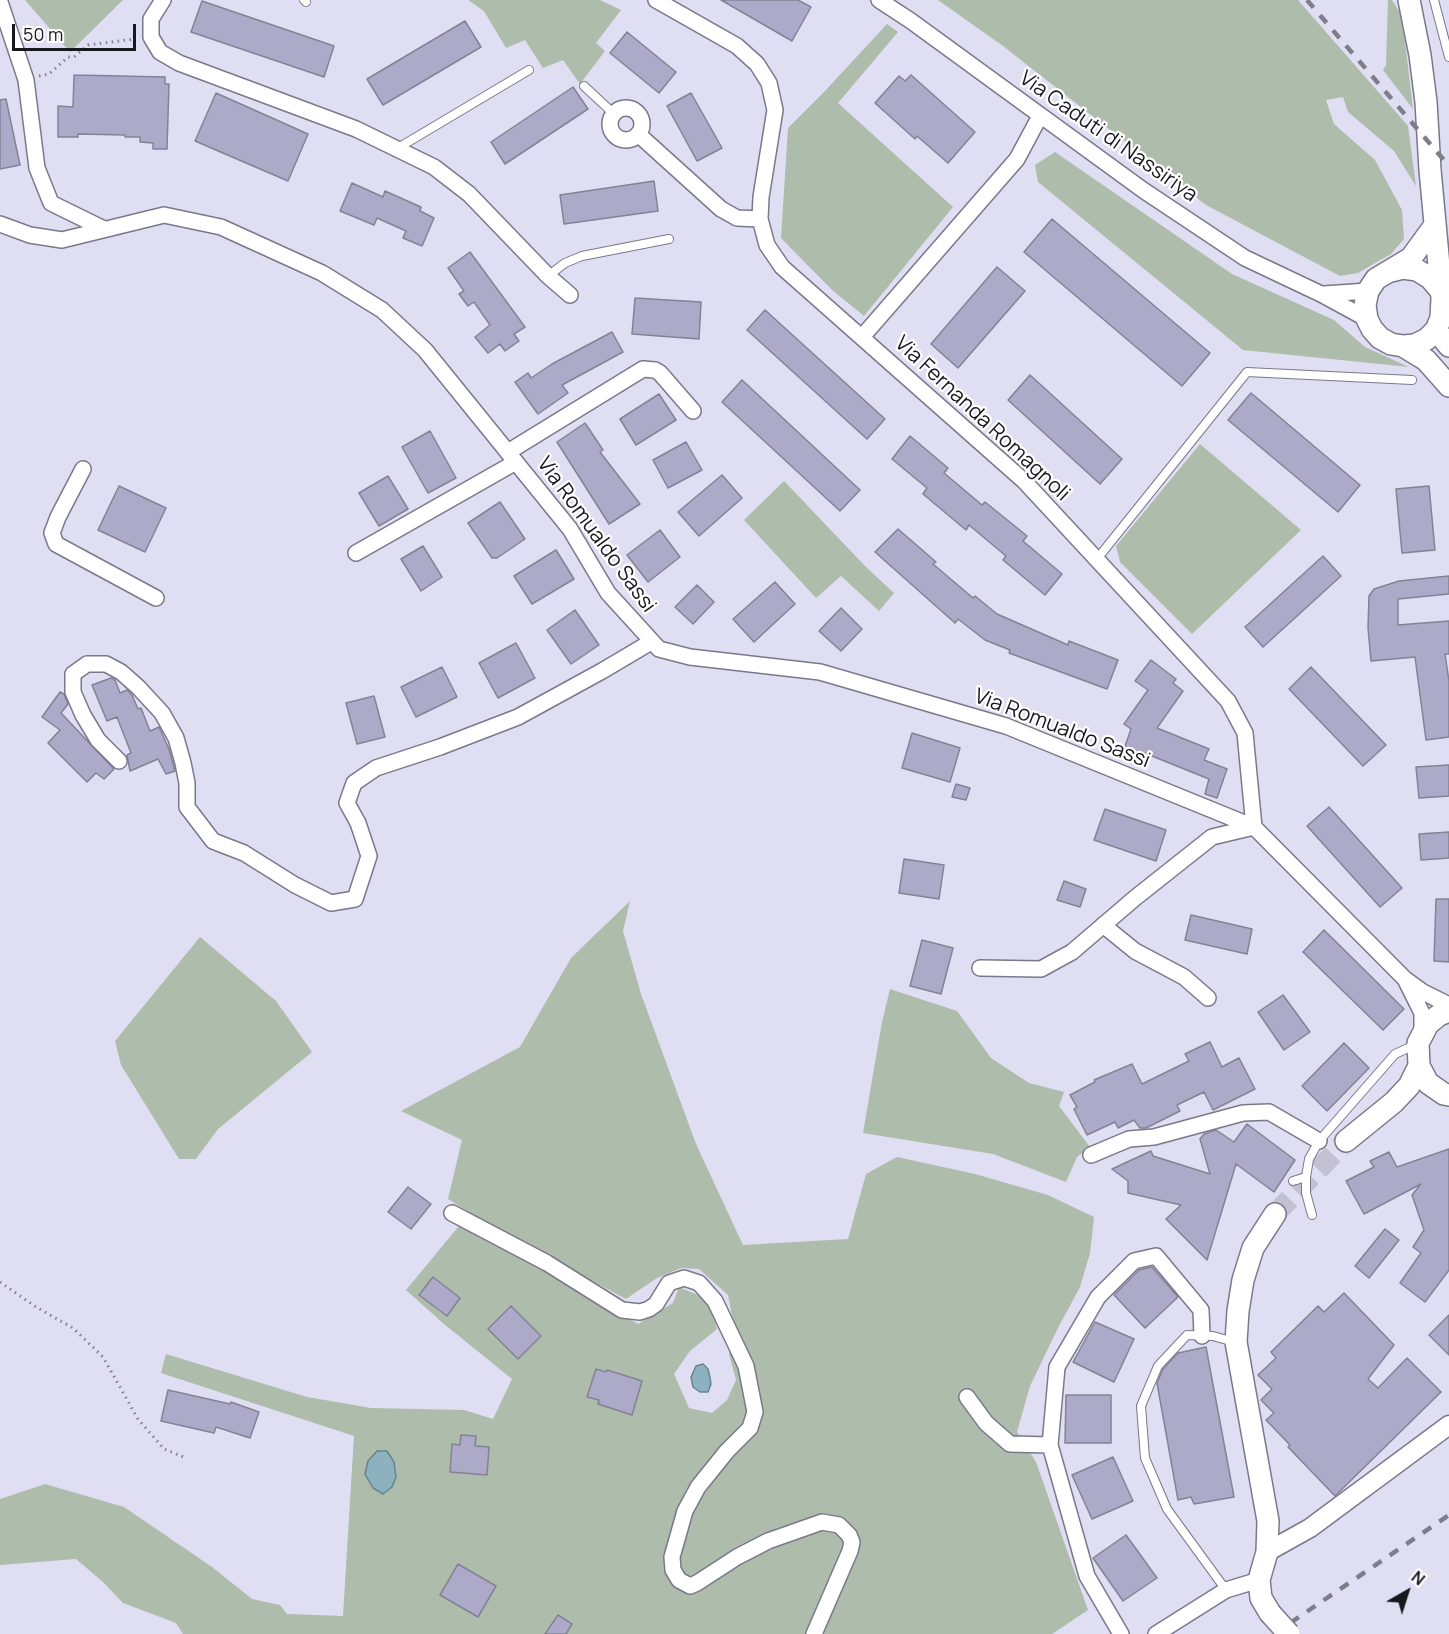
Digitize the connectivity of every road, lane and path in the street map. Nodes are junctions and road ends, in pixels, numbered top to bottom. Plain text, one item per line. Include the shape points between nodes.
1 (163, 0) edge
2 (656, 0) edge
3 (879, 0) edge
4 (1409, 0) edge
5 (1434, 0) edge
6 (0, 2) edge
7 (151, 37) junction
8 (1449, 57) edge
9 (529, 70) dead end
10 (26, 80) junction
11 (584, 86) dead end
12 (614, 114) junction
13 (1040, 116) junction
14 (638, 134) junction
15 (398, 148) junction
16 (760, 219) junction
17 (0, 224) edge
18 (1435, 225) junction
19 (104, 229) junction
20 (669, 239) dead end
21 (1389, 271) junction
22 (548, 276) junction
23 (1368, 291) junction
24 (1321, 294) junction
25 (570, 295) dead end
26 (1444, 315) edge
27 (1367, 319) junction
28 (862, 337) junction
29 (1402, 346) junction
30 (1412, 380) dead end
31 (1449, 386) edge
32 (693, 411) dead end
33 (512, 457) junction
34 (83, 469) dead end
35 (356, 553) dead end
36 (1097, 559) junction
37 (156, 598) dead end
38 (651, 642) junction
39 (119, 761) dead end
40 (1254, 827) junction
41 (1103, 925) junction
42 (980, 968) dead end
43 (1405, 979) junction
44 (1208, 998) dead end
45 (1449, 1005) edge
46 (1449, 1011) edge
47 (1420, 1038) junction
48 (1419, 1066) junction
49 (1449, 1095) edge
50 (1319, 1141) junction
51 (1346, 1141) tunnel mouth
52 (1091, 1155) dead end
53 (1306, 1177) junction
54 (1293, 1181) dead end
55 (452, 1213) dead end
56 (1275, 1214) tunnel mouth
57 (1312, 1215) dead end
58 (0, 1282) edge
59 (1202, 1336) junction
60 (1236, 1342) junction
61 (967, 1396) dead end
62 (1449, 1425) edge
63 (1050, 1444) junction
64 (186, 1458) dead end
65 (1267, 1552) junction
66 (1259, 1580) junction
67 (1226, 1590) junction
68 (814, 1634) edge
69 (1120, 1634) edge
70 (1156, 1634) edge
71 (1289, 1634) edge

1 - 7 street via 151,19
2 - 16 street, Via Fernanda Romagnoli via 736,46 757,64 770,83 775,110
3 - 13 street, Via Caduti di Nassiriya
4 - 18 main road via 1426,102
5 - 8 lane
6 - 10 street
7 - 10 path via 88,45 49,74
7 - 15 street via 160,51 179,63
9 - 15 lane
10 - 19 street via 37,168 51,203
11 - 12 lane
12 - 14 street via 624,108 636,112 642,123
12 - 14 street via 610,126 616,136 628,140
13 - 24 street, Via Caduti di Nassiriya via 1245,258
13 - 28 street, Via Fernanda Romagnoli via 1017,159
14 - 16 street via 721,209 737,218
15 - 22 street via 434,166 469,194
16 - 28 street, Via Fernanda Romagnoli via 767,245 782,267
17 - 19 street, Via Romualdo Sassi via 30,235 62,240
18 - 21 main road via 1411,258
18 - 26 main road
19 - 33 street, Via Romualdo Sassi via 164,215 221,227 322,273 382,310 425,350
20 - 22 lane via 582,256
21 - 23 main road
21 - 26 main road via 1417,270 1430,278
22 - 25 street
23 - 24 street, Via Caduti di Nassiriya
23 - 27 main road
24 - 27 street, Via Caduti di Nassiriya
26 - 29 main road via 1427,339
27 - 29 main road via 1380,338
28 - 36 street, Via Fernanda Romagnoli via 1024,481
29 - 31 main road via 1426,360
30 - 36 lane via 1247,372
32 - 33 street via 660,373 643,369
33 - 35 street
33 - 38 street, Via Romualdo Sassi via 570,529 608,593
34 - 37 street via 52,533 57,544
36 - 40 street, Via Fernanda Romagnoli via 1228,700 1245,734
38 - 39 street via 518,717 376,768 354,783 347,803 369,856 355,899 331,903 213,841 187,807 183,762 176,738 162,713 121,672 106,664 87,664 73,674 73,692 98,740
38 - 40 street, Via Romualdo Sassi via 659,649 690,657 820,672 1006,726
40 - 41 street via 1212,837
40 - 43 street, Via Romualdo Sassi
41 - 42 street via 1072,952 1041,969
41 - 44 street via 1135,951 1184,977
43 - 45 street, Via Romualdo Sassi
43 - 47 street, Via Romualdo Sassi via 1422,1013
46 - 47 main road via 1428,1024
47 - 48 main road
47 - 50 lane via 1395,1054
48 - 49 main road via 1428,1083
48 - 51 main road via 1409,1086 1394,1102
50 - 52 street via 1269,1112 1242,1113 1154,1137 1129,1139
50 - 53 lane via 1309,1159
53 - 54 lane
53 - 57 lane
55 - 68 street via 547,1263 622,1310 649,1309 669,1283 684,1278 699,1283 716,1301 746,1366 755,1412 750,1428 698,1487 685,1511 672,1557 673,1570 679,1580 690,1586 768,1541 822,1522 839,1525 852,1542 850,1551
56 - 60 main road via 1253,1248 1243,1280
58 - 64 path via 73,1328 103,1357 138,1419 164,1449
59 - 60 lane
59 - 63 street via 1201,1310 1156,1256 1134,1261 1098,1297 1057,1367
59 - 67 lane via 1187,1335 1158,1366 1141,1406 1145,1458 1167,1509
60 - 65 main road via 1268,1521
61 - 63 street via 986,1423 1010,1444
62 - 65 street via 1310,1528
63 - 69 street via 1087,1576
65 - 66 main road
66 - 67 street
66 - 71 main road, bridge via 1261,1598
67 - 70 street

